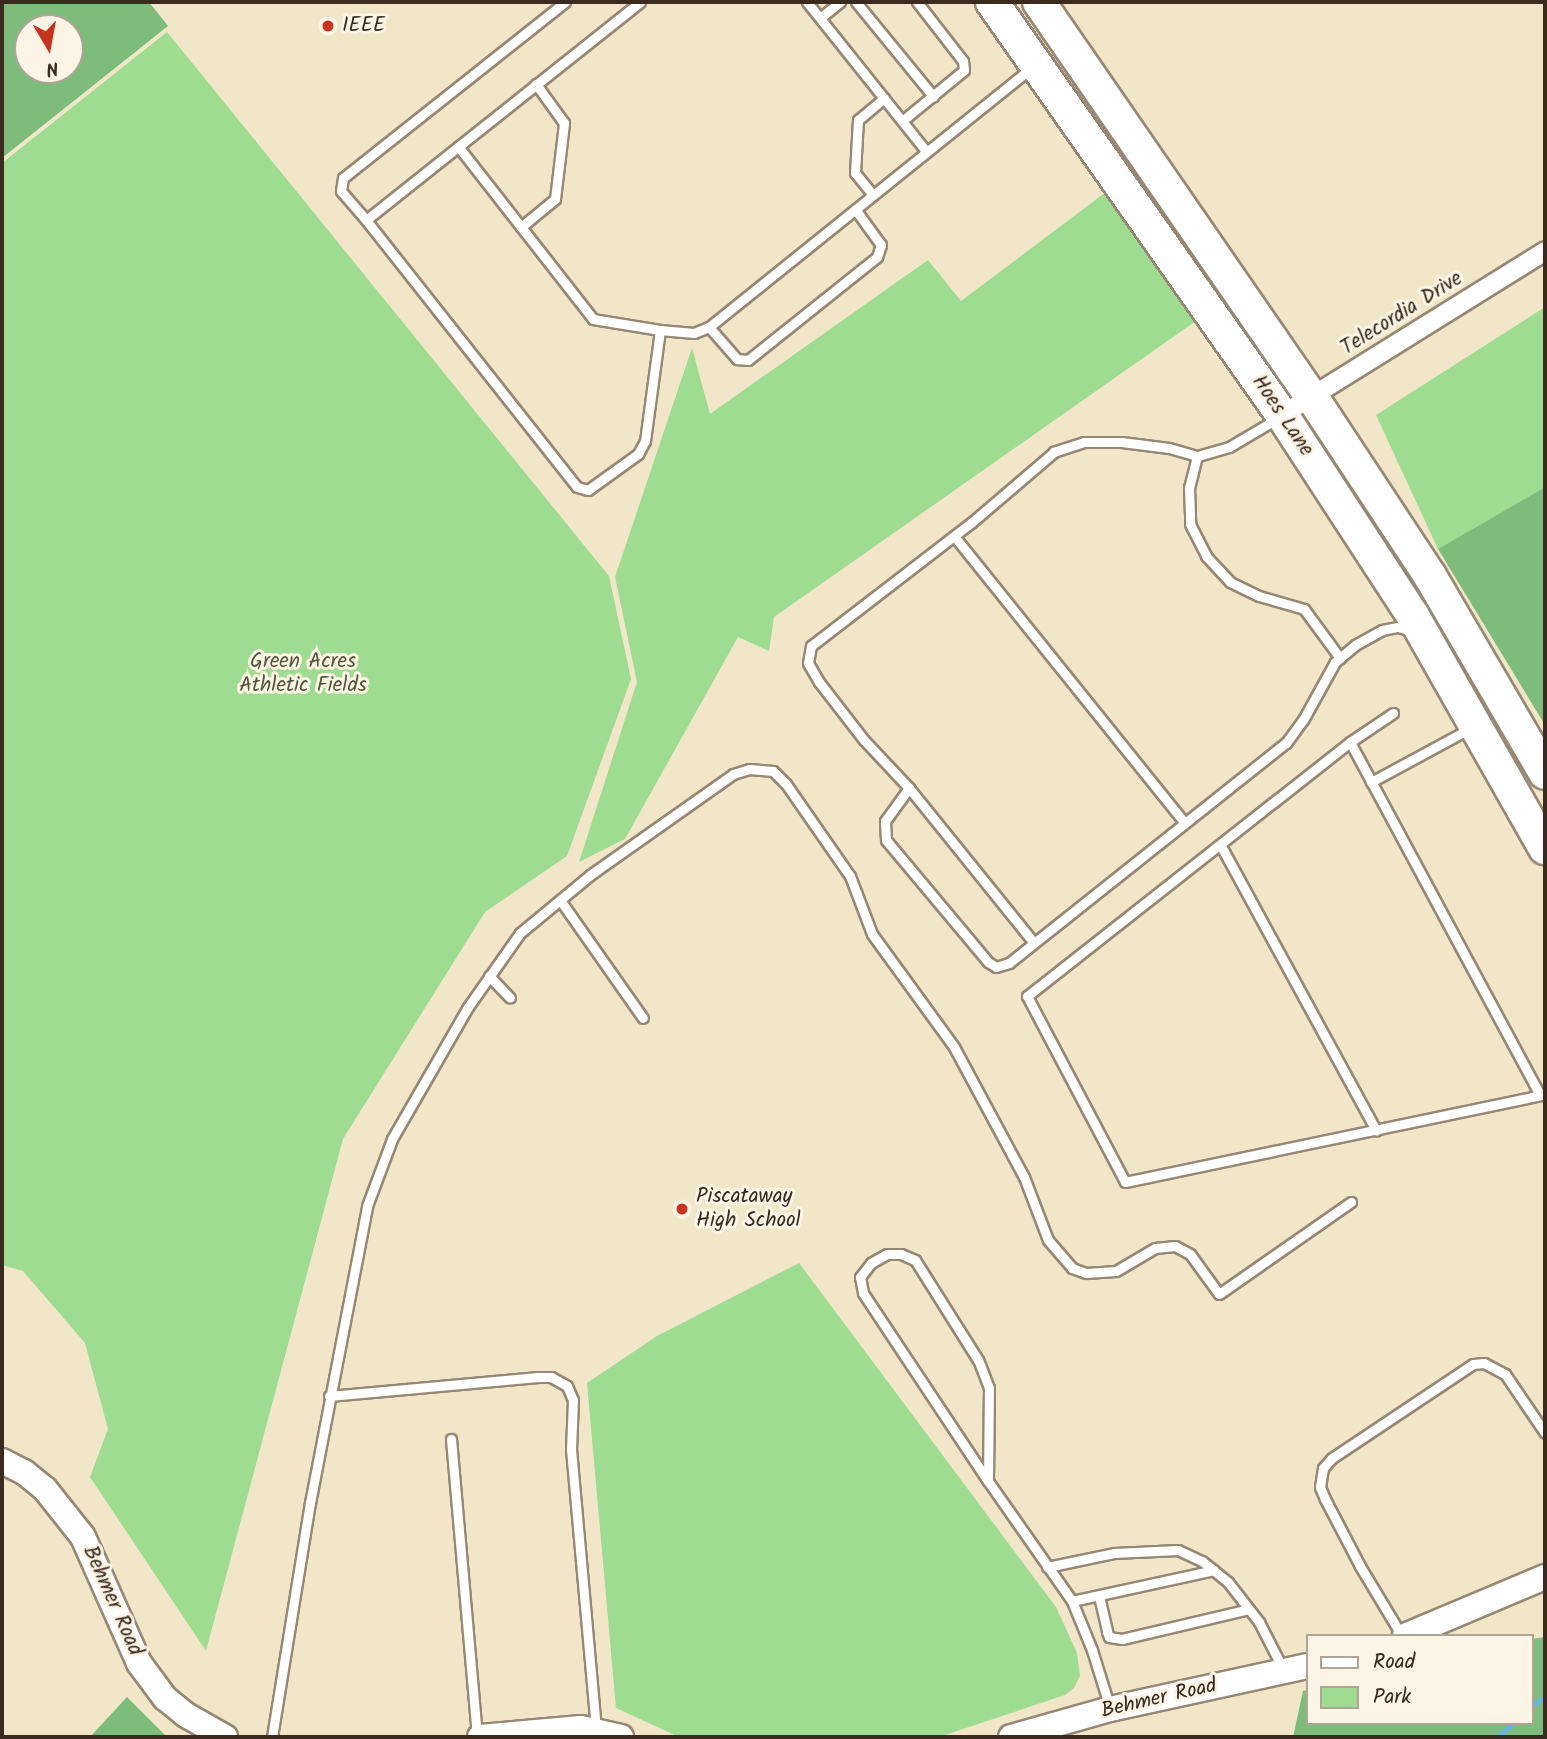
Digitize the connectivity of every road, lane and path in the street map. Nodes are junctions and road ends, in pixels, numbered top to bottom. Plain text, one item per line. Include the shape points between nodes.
1 (565, 2) edge
2 (640, 2) edge
3 (807, 2) edge
4 (840, 2) edge
5 (856, 2) edge
6 (917, 2) edge
7 (992, 2) edge
8 (1039, 2) edge
9 (627, 5) edge
10 (820, 18) junction
11 (1035, 64) junction
12 (536, 84) junction
13 (933, 96) junction
14 (884, 98) junction
15 (902, 121) junction
16 (458, 146) junction
17 (926, 151) junction
18 (873, 195) junction
19 (855, 209) junction
20 (366, 220) junction
21 (521, 227) junction
22 (1545, 251) edge
23 (709, 327) junction
24 (660, 330) junction
25 (1312, 397) junction
26 (1282, 415) junction
27 (1196, 456) junction
28 (954, 536) junction
29 (1423, 634) junction
30 (1340, 658) junction
31 (1393, 713) dead end
32 (1478, 725) junction
33 (1350, 742) junction
34 (1545, 773) edge
35 (1371, 782) junction
36 (909, 788) junction
37 (1185, 823) junction
38 (1220, 846) junction
39 (1545, 848) edge
40 (560, 900) junction
41 (1034, 943) junction
42 (489, 976) junction
43 (510, 998) dead end
44 (643, 1018) dead end
45 (1543, 1095) edge
46 (1376, 1130) junction
47 (1351, 1202) dead end
48 (329, 1396) junction
49 (1545, 1433) edge
50 (451, 1440) dead end
51 (2, 1461) edge
52 (988, 1481) junction
53 (1047, 1567) junction
54 (1214, 1570) junction
55 (1545, 1577) edge
56 (1099, 1596) junction
57 (1072, 1601) junction
58 (1249, 1609) junction
59 (1403, 1634) edge
60 (1409, 1634) edge
61 (1296, 1669) edge
62 (1110, 1709) junction
63 (596, 1730) junction
64 (225, 1737) edge
65 (272, 1737) edge
66 (478, 1737) edge
67 (621, 1737) edge
68 (1011, 1737) edge

1 - 20 lane via 344,178 341,191
2 - 9 lane
3 - 10 lane
4 - 10 lane
5 - 13 lane
6 - 13 lane via 964,61 964,70
7 - 11 highway, Hoes Lane
8 - 25 highway, Hoes Lane
9 - 12 lane
10 - 14 lane
11 - 17 lane
11 - 26 highway, Hoes Lane
12 - 16 lane
12 - 21 lane via 564,124 555,199
13 - 15 lane
14 - 15 lane
14 - 18 lane via 858,120 855,173
15 - 17 lane
16 - 20 lane
16 - 21 lane
17 - 18 lane
18 - 19 lane
19 - 23 lane
19 - 23 lane via 881,245 877,257 748,360 737,359
20 - 24 lane via 577,487 588,490 638,453 645,442
21 - 24 lane via 593,319
22 - 25 street, Telecordia Drive
23 - 24 lane via 694,333
25 - 26 street, Telecordia Drive
25 - 34 highway, Hoes Lane via 1430,576
26 - 27 lane via 1229,447
26 - 29 highway, Hoes Lane
27 - 28 lane via 1121,442 1084,442 1054,452
27 - 30 lane via 1189,487 1190,524 1206,556 1230,582 1304,609
28 - 36 lane via 811,646 807,655 819,682
28 - 37 lane
29 - 30 lane via 1398,627 1382,630
29 - 32 highway, Hoes Lane
30 - 37 lane via 1286,743
31 - 33 lane
32 - 35 lane
32 - 39 highway, Hoes Lane
33 - 35 lane
33 - 38 lane
35 - 45 lane
36 - 41 lane
36 - 41 lane via 885,821 886,840 897,854 988,962 996,967 1009,963
37 - 41 lane
38 - 46 lane
38 - 46 lane via 1027,996 1125,1182
40 - 42 lane via 520,933
40 - 44 lane
40 - 47 lane via 733,774 749,769 773,771 849,876 872,934 954,1047 1024,1177 1048,1240 1072,1268 1086,1273 1116,1271 1154,1248 1175,1246 1190,1254 1219,1294
42 - 43 lane
42 - 48 lane via 388,1150 367,1206
45 - 46 lane
48 - 63 lane via 538,1377 551,1377 567,1386 573,1400 571,1450
48 - 65 lane
49 - 59 lane via 1505,1374 1484,1363 1473,1364 1342,1451 1324,1468 1320,1487 1325,1499
50 - 66 lane
51 - 64 street, Behmer Road via 45,1489 83,1537 139,1663 165,1698
52 - 52 lane via 863,1293 860,1277 887,1254 915,1260 978,1360 989,1388
52 - 53 lane
53 - 54 lane via 1115,1553 1178,1550
53 - 57 lane
54 - 56 lane
54 - 58 lane
55 - 60 street
56 - 57 lane
56 - 58 lane via 1107,1632 1122,1639
57 - 62 lane via 1093,1650
58 - 61 lane
61 - 62 street, Behmer Road
62 - 68 street, Behmer Road
63 - 66 street
63 - 67 street

